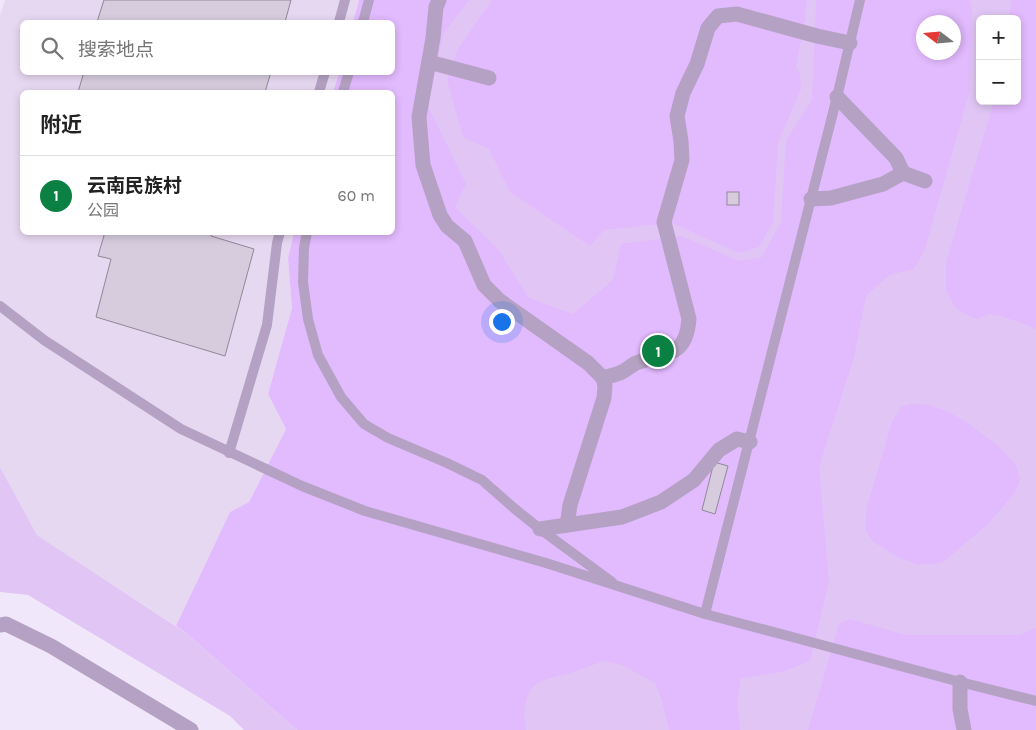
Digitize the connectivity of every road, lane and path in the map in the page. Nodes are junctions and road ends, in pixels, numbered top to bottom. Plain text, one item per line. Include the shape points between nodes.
1 (345, 0) edge
2 (369, 0) edge
3 (439, 0) edge
4 (860, 0) edge
5 (340, 20) edge
6 (364, 20) edge
7 (850, 43) junction
8 (432, 62) junction
9 (324, 75) edge
10 (348, 75) edge
11 (488, 78) dead end
12 (320, 90) edge
13 (344, 90) edge
14 (837, 97) junction
15 (903, 174) junction
16 (925, 181) dead end
17 (810, 199) junction
18 (279, 235) edge
19 (306, 235) edge
20 (0, 306) edge
21 (603, 378) junction
22 (750, 442) junction
23 (229, 453) junction
24 (567, 525) junction
25 (540, 529) junction
26 (621, 588) junction
27 (705, 614) junction
28 (0, 625) edge
29 (960, 682) junction
30 (1036, 701) edge
31 (191, 730) edge
32 (964, 730) edge

1 - 5 lane
2 - 6 lane
3 - 8 street
4 - 7 lane
7 - 14 lane
7 - 21 street via 737,14 718,16 708,28 698,64 676,116 682,160 664,222 689,319 688,331 683,343 673,352 637,362 623,372
8 - 11 street
8 - 21 street via 424,86 420,126 423,165 440,215 447,226 465,241 484,285 500,301 588,363
9 - 12 lane
10 - 13 lane
14 - 15 street via 896,158
14 - 17 lane
15 - 16 street
15 - 17 street via 883,184 831,198
17 - 22 lane
18 - 23 lane via 267,325
19 - 25 lane via 303,282 308,319 318,355 342,397 364,424 482,480
20 - 23 lane via 44,340 181,429
21 - 24 street via 604,398
22 - 24 street via 737,440 719,450 694,480 661,502 622,517
22 - 27 lane
23 - 26 lane via 365,510
24 - 25 street
25 - 26 lane
26 - 27 lane
27 - 29 lane
28 - 31 street via 6,624 51,646
29 - 30 lane
29 - 32 street

